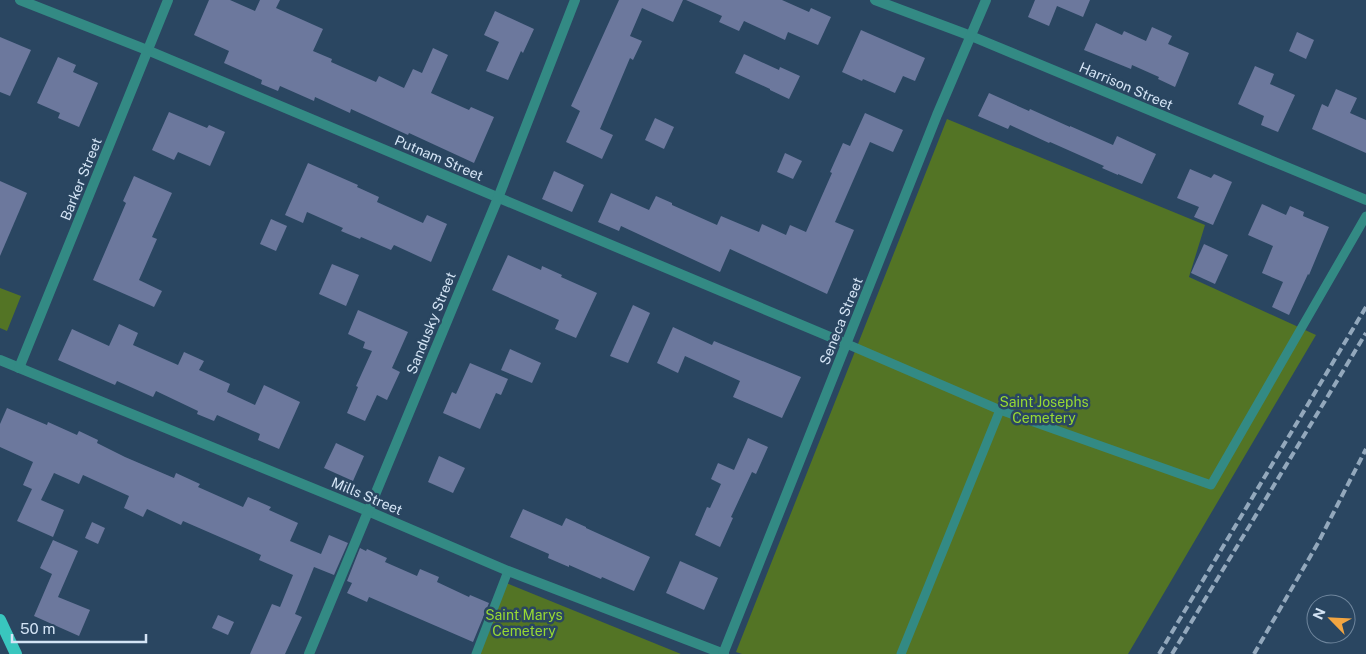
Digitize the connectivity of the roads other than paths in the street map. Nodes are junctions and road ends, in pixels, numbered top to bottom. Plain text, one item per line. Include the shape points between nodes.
1 (20, 0) edge
2 (168, 0) edge
3 (575, 0) edge
4 (875, 0) edge
5 (986, 0) edge
6 (971, 36) junction
7 (147, 50) junction
8 (498, 198) junction
9 (1366, 200) edge
10 (1366, 216) edge
11 (846, 344) junction
12 (0, 360) edge
13 (19, 368) junction
14 (1000, 410) junction
15 (368, 512) junction
16 (508, 571) junction
17 (0, 620) edge
18 (16, 654) edge
19 (309, 654) edge
20 (476, 654) edge
21 (724, 654) edge
22 (901, 654) edge

1 - 7 street, Putnam Street
2 - 7 street, Barker Street
3 - 8 street, Sandusky Street
4 - 6 street, Harrison Street
5 - 6 street, Seneca Street
6 - 9 street, Harrison Street
6 - 11 street, Seneca Street
7 - 8 street, Putnam Street
7 - 13 street, Barker Street
8 - 11 street, Putnam Street
8 - 15 street, Sandusky Street
10 - 14 lane via 1211,485
11 - 14 lane
11 - 21 street, Seneca Street
12 - 13 street, Mills Street
13 - 15 street, Mills Street
14 - 22 lane
15 - 16 street, Mills Street
15 - 19 street, Sandusky Street
16 - 20 lane
16 - 21 street, Mills Street
17 - 18 main road

